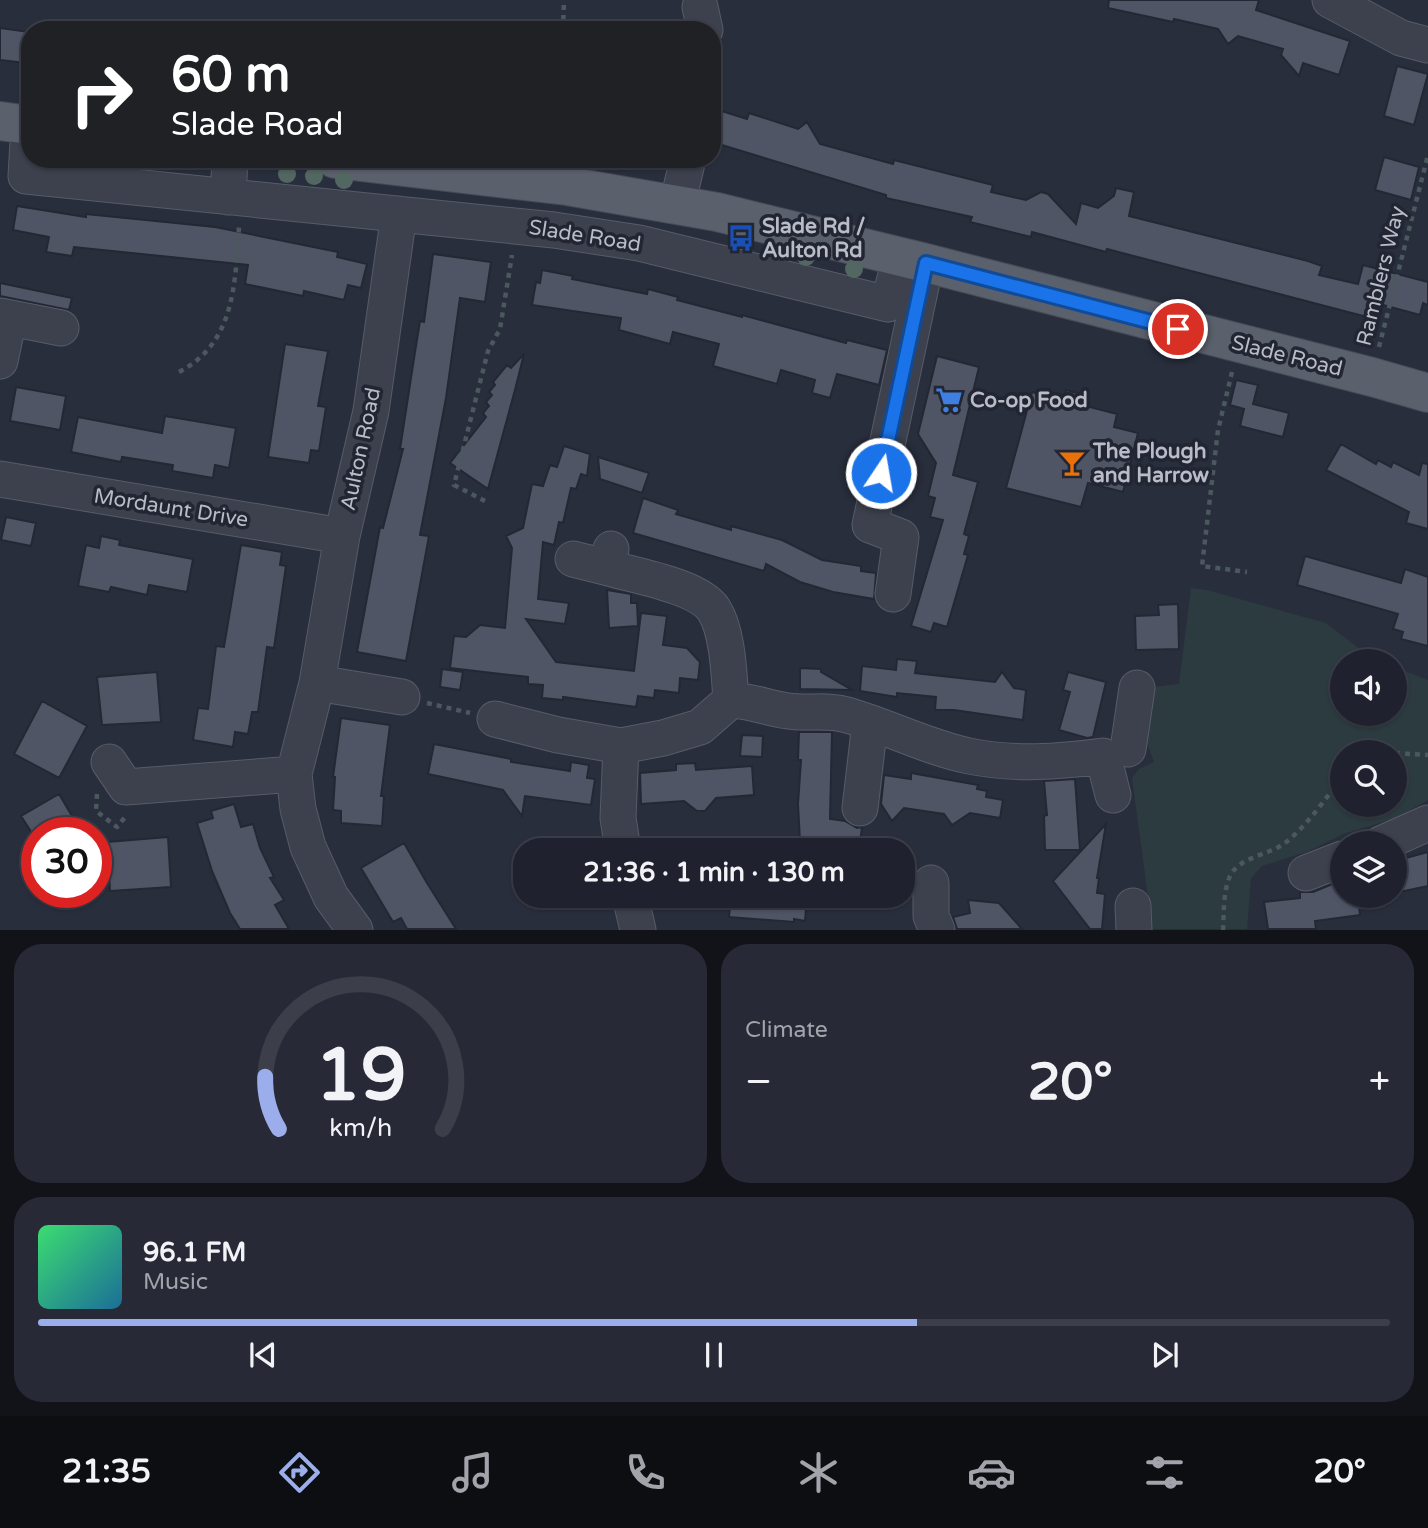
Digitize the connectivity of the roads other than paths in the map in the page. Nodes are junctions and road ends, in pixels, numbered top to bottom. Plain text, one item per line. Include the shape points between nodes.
1 (1330, 0) edge
2 (1428, 45) edge
3 (0, 121) edge
4 (21, 124) edge
5 (27, 168) edge
6 (231, 168) edge
7 (451, 168) edge
8 (681, 174) edge
9 (567, 177) edge
10 (234, 198) junction
11 (399, 214) junction
12 (554, 230) junction
13 (914, 260) junction
14 (4, 317) edge
15 (61, 328) dead end
16 (0, 361) edge
17 (1428, 393) edge
18 (0, 479) edge
19 (342, 536) junction
20 (596, 558) dead end
21 (893, 594) dead end
22 (317, 683) junction
23 (1137, 688) dead end
24 (402, 698) road end
25 (731, 700) junction
26 (495, 719) road end
27 (870, 723) junction
28 (621, 746) junction
29 (1122, 751) junction
30 (294, 774) junction
31 (114, 791) road end
32 (1113, 795) dead end
33 (860, 808) dead end
34 (1428, 823) edge
35 (1407, 832) edge
36 (621, 838) edge
37 (1330, 864) edge
38 (1306, 873) dead end
39 (931, 883) dead end
40 (633, 908) edge
41 (355, 929) edge
42 (638, 929) edge
43 (937, 929) edge

1 - 2 street via 1401,38
3 - 4 main road, Slade Road
5 - 10 street, Slade Road via 26,177
6 - 10 street
7 - 9 main road, Slade Road
8 - 9 main road, Slade Road
8 - 13 main road, Slade Road via 717,212
9 - 12 street
10 - 11 street, Slade Road
11 - 12 street, Slade Road
11 - 19 street, Aulton Road via 371,411
12 - 13 street, Slade Road via 639,243 888,304
13 - 17 main road, Slade Road
13 - 21 street via 870,525 901,537
14 - 15 street
14 - 16 street
18 - 19 street, Mordaunt Drive
19 - 22 street, Aulton Road
20 - 25 street via 690,592 714,610 722,631
22 - 24 street
22 - 30 street, Aulton Road
23 - 29 street
25 - 27 street via 788,711 846,714
25 - 28 street via 700,727
26 - 28 street
27 - 29 street via 927,745 1012,762
27 - 33 street
28 - 36 street
29 - 32 street
30 - 31 street
30 - 41 street, Aulton Road via 308,847 331,897
34 - 35 street
37 - 38 street
39 - 43 street
40 - 42 street

